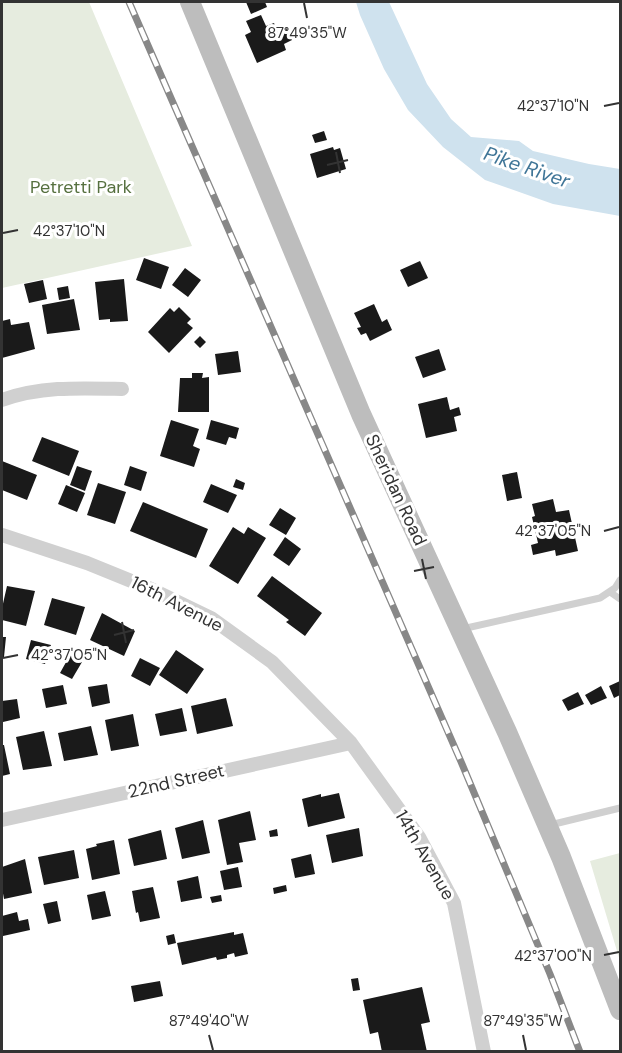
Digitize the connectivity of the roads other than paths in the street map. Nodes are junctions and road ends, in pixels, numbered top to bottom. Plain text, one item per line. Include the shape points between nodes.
1 (190, 2) edge
2 (122, 388) dead end
3 (2, 400) edge
4 (2, 535) edge
5 (621, 580) edge
6 (610, 592) junction
7 (621, 599) edge
8 (460, 629) junction
9 (351, 743) junction
10 (621, 808) edge
11 (2, 820) edge
12 (547, 825) junction
13 (621, 1010) edge
14 (484, 1052) edge

1 - 8 street, Sheridan Road via 361,414
2 - 3 street via 56,388
4 - 9 street, 16th Avenue via 109,572 212,618 272,662
5 - 6 lane
6 - 7 lane
6 - 8 lane via 600,598
8 - 12 street, Sheridan Road
9 - 11 street, 22nd Street
9 - 14 street, 14th Avenue via 419,837 454,903
10 - 12 lane
12 - 13 street, Sheridan Road

